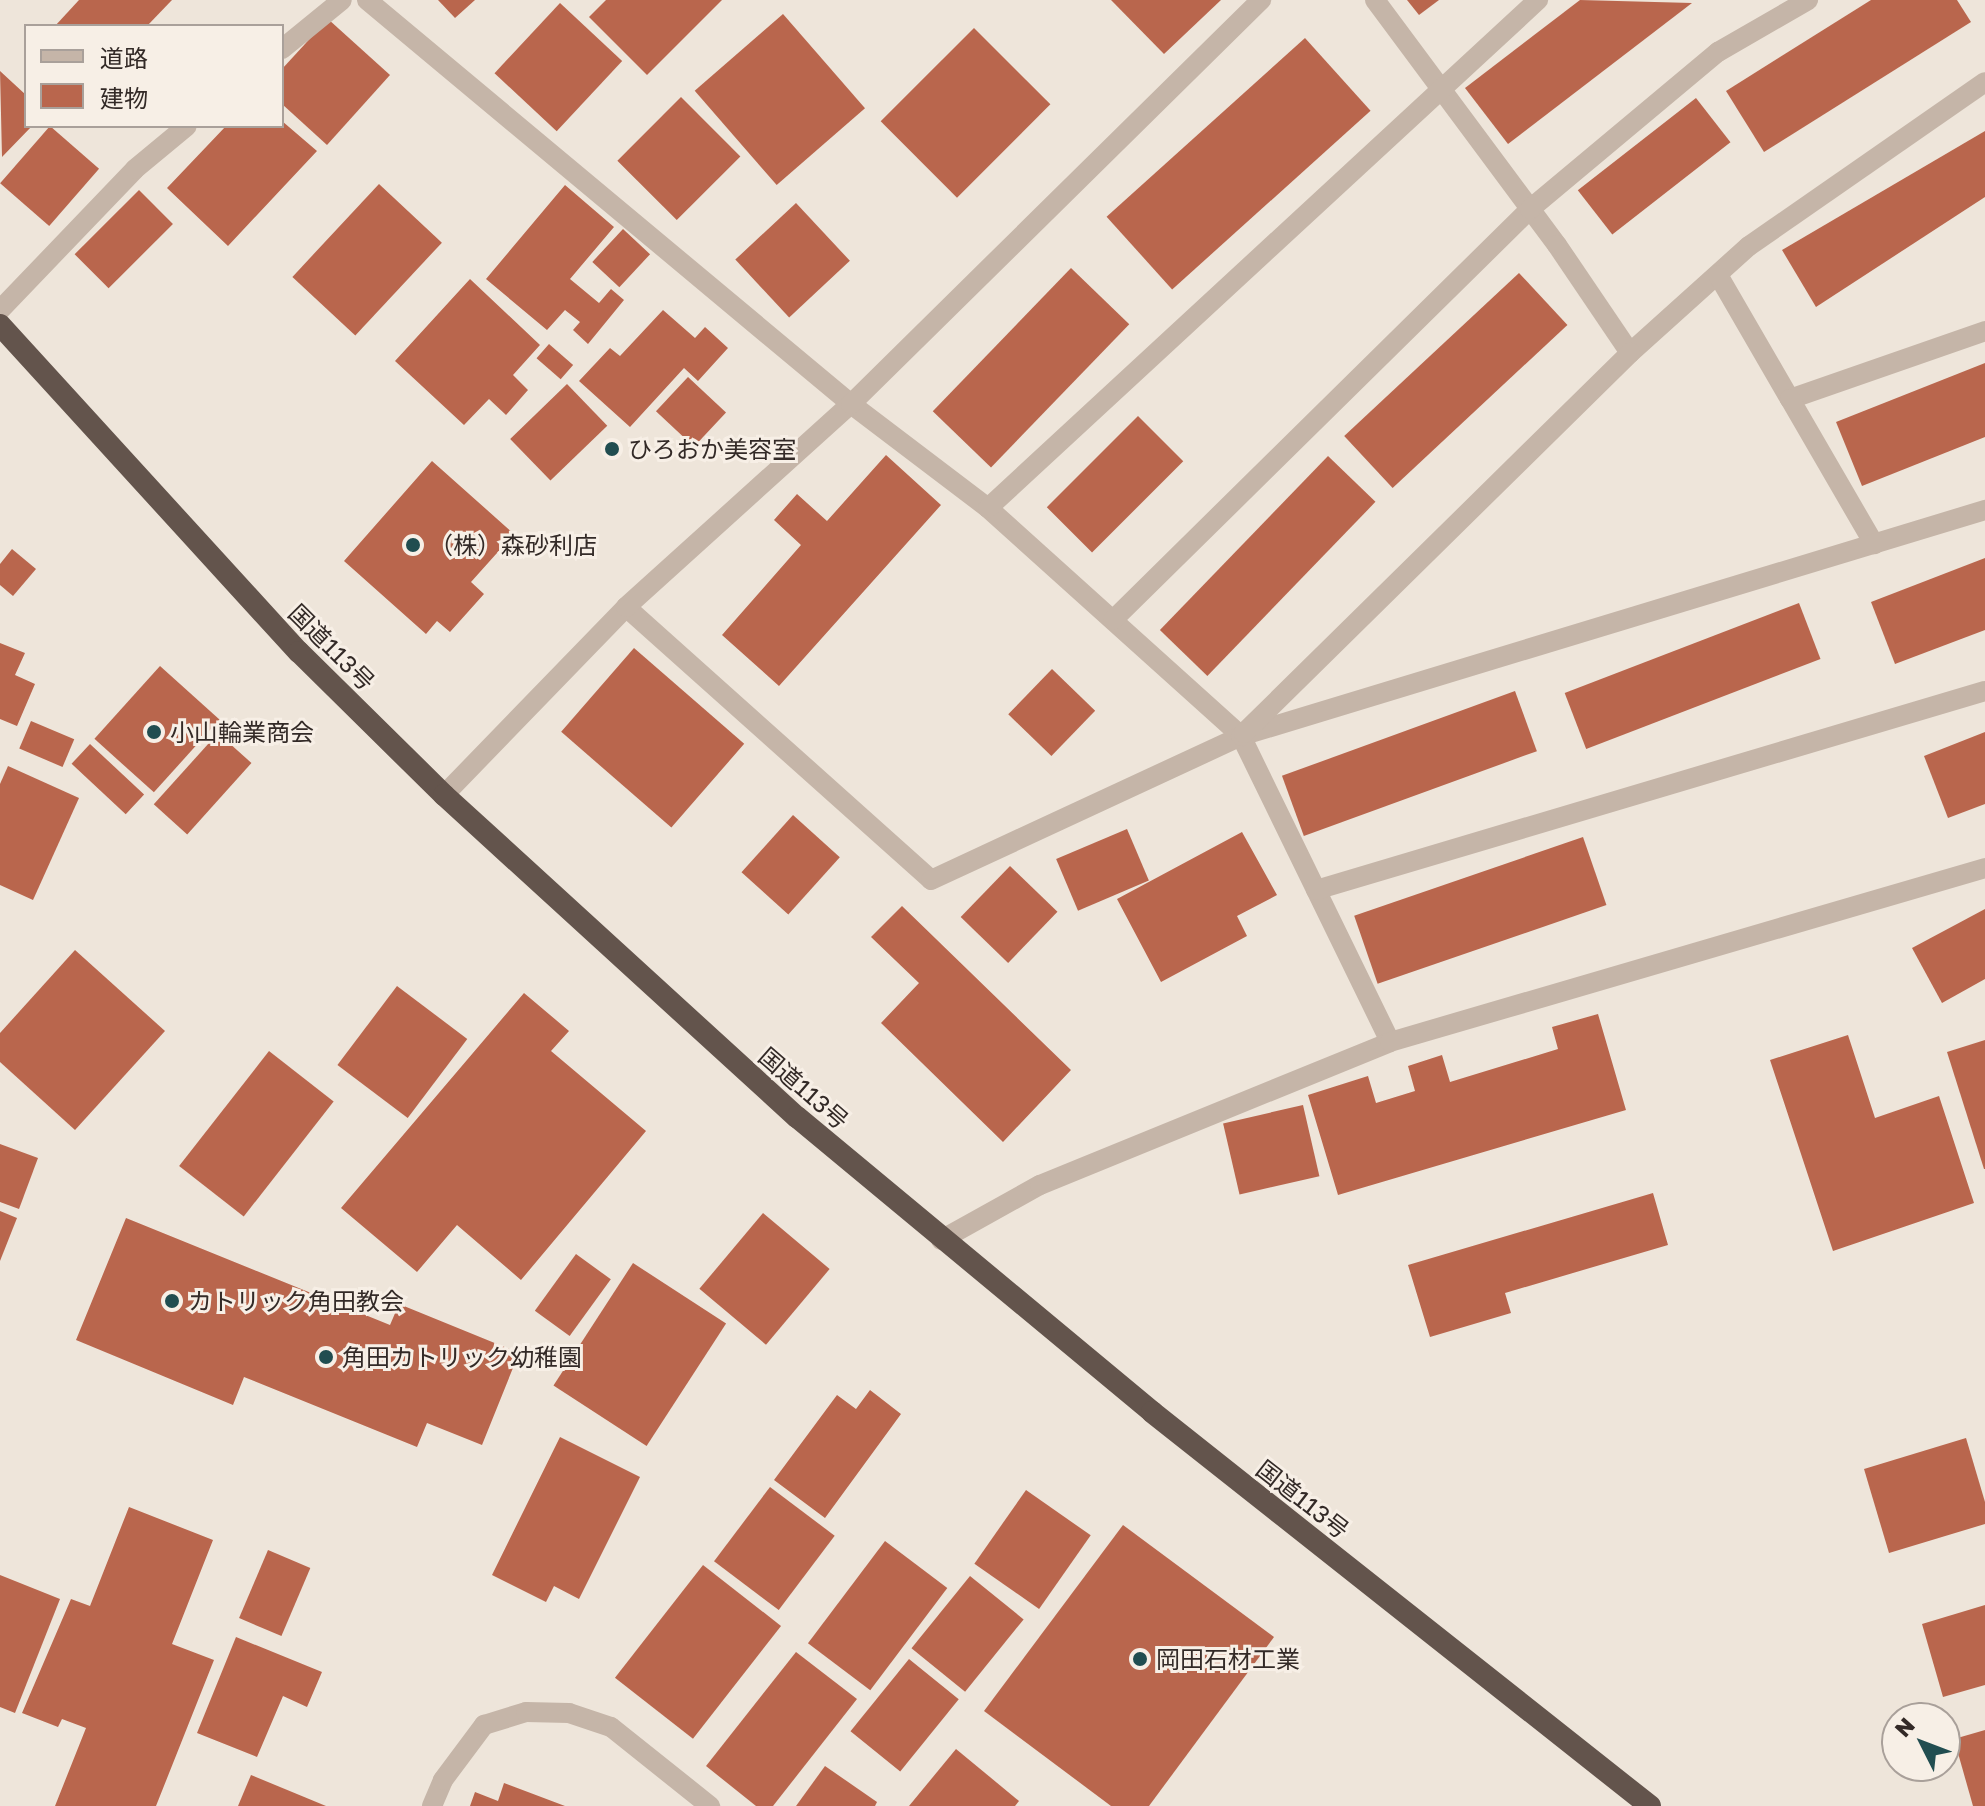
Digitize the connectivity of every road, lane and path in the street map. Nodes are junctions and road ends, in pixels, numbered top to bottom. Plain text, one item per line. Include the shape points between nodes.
1 (342, 0) edge
2 (367, 0) edge
3 (1261, 0) edge
4 (1375, 0) edge
5 (1538, 0) edge
6 (1808, 0) edge
7 (284, 47) edge
8 (1985, 82) edge
9 (1439, 86) junction
10 (185, 128) edge
11 (1530, 209) junction
12 (1718, 275) junction
13 (0, 310) edge
14 (0, 325) edge
15 (1985, 331) edge
16 (1630, 353) junction
17 (1790, 399) junction
18 (851, 404) junction
19 (988, 508) junction
20 (1985, 510) edge
21 (1874, 544) junction
22 (626, 607) junction
23 (1113, 620) junction
24 (1985, 691) edge
25 (1241, 736) junction
26 (444, 795) junction
27 (1985, 868) edge
28 (1316, 890) junction
29 (1390, 1042) junction
30 (941, 1240) junction
31 (432, 1806) edge
32 (710, 1806) edge
33 (1650, 1806) edge

1 - 7 street
2 - 18 street
3 - 18 street
4 - 9 street
5 - 9 street
6 - 11 street via 1718,52
8 - 12 street via 1875,155
9 - 11 street
9 - 19 street
10 - 13 street via 135,169
11 - 16 street
11 - 23 street
12 - 16 street
12 - 17 street
14 - 26 highway, 国道113号 via 278,629
15 - 17 street
16 - 25 street
17 - 21 street
18 - 19 street
18 - 22 street
19 - 23 street
20 - 21 street
21 - 25 street
22 - 25 street via 931,880
22 - 26 street
23 - 25 street
24 - 28 street
25 - 28 street
26 - 30 highway, 国道113号 via 797,1117
27 - 29 street
28 - 29 street
29 - 30 street via 1040,1185
30 - 33 highway, 国道113号
31 - 32 street via 443,1780 484,1725 526,1712 569,1713 611,1727

